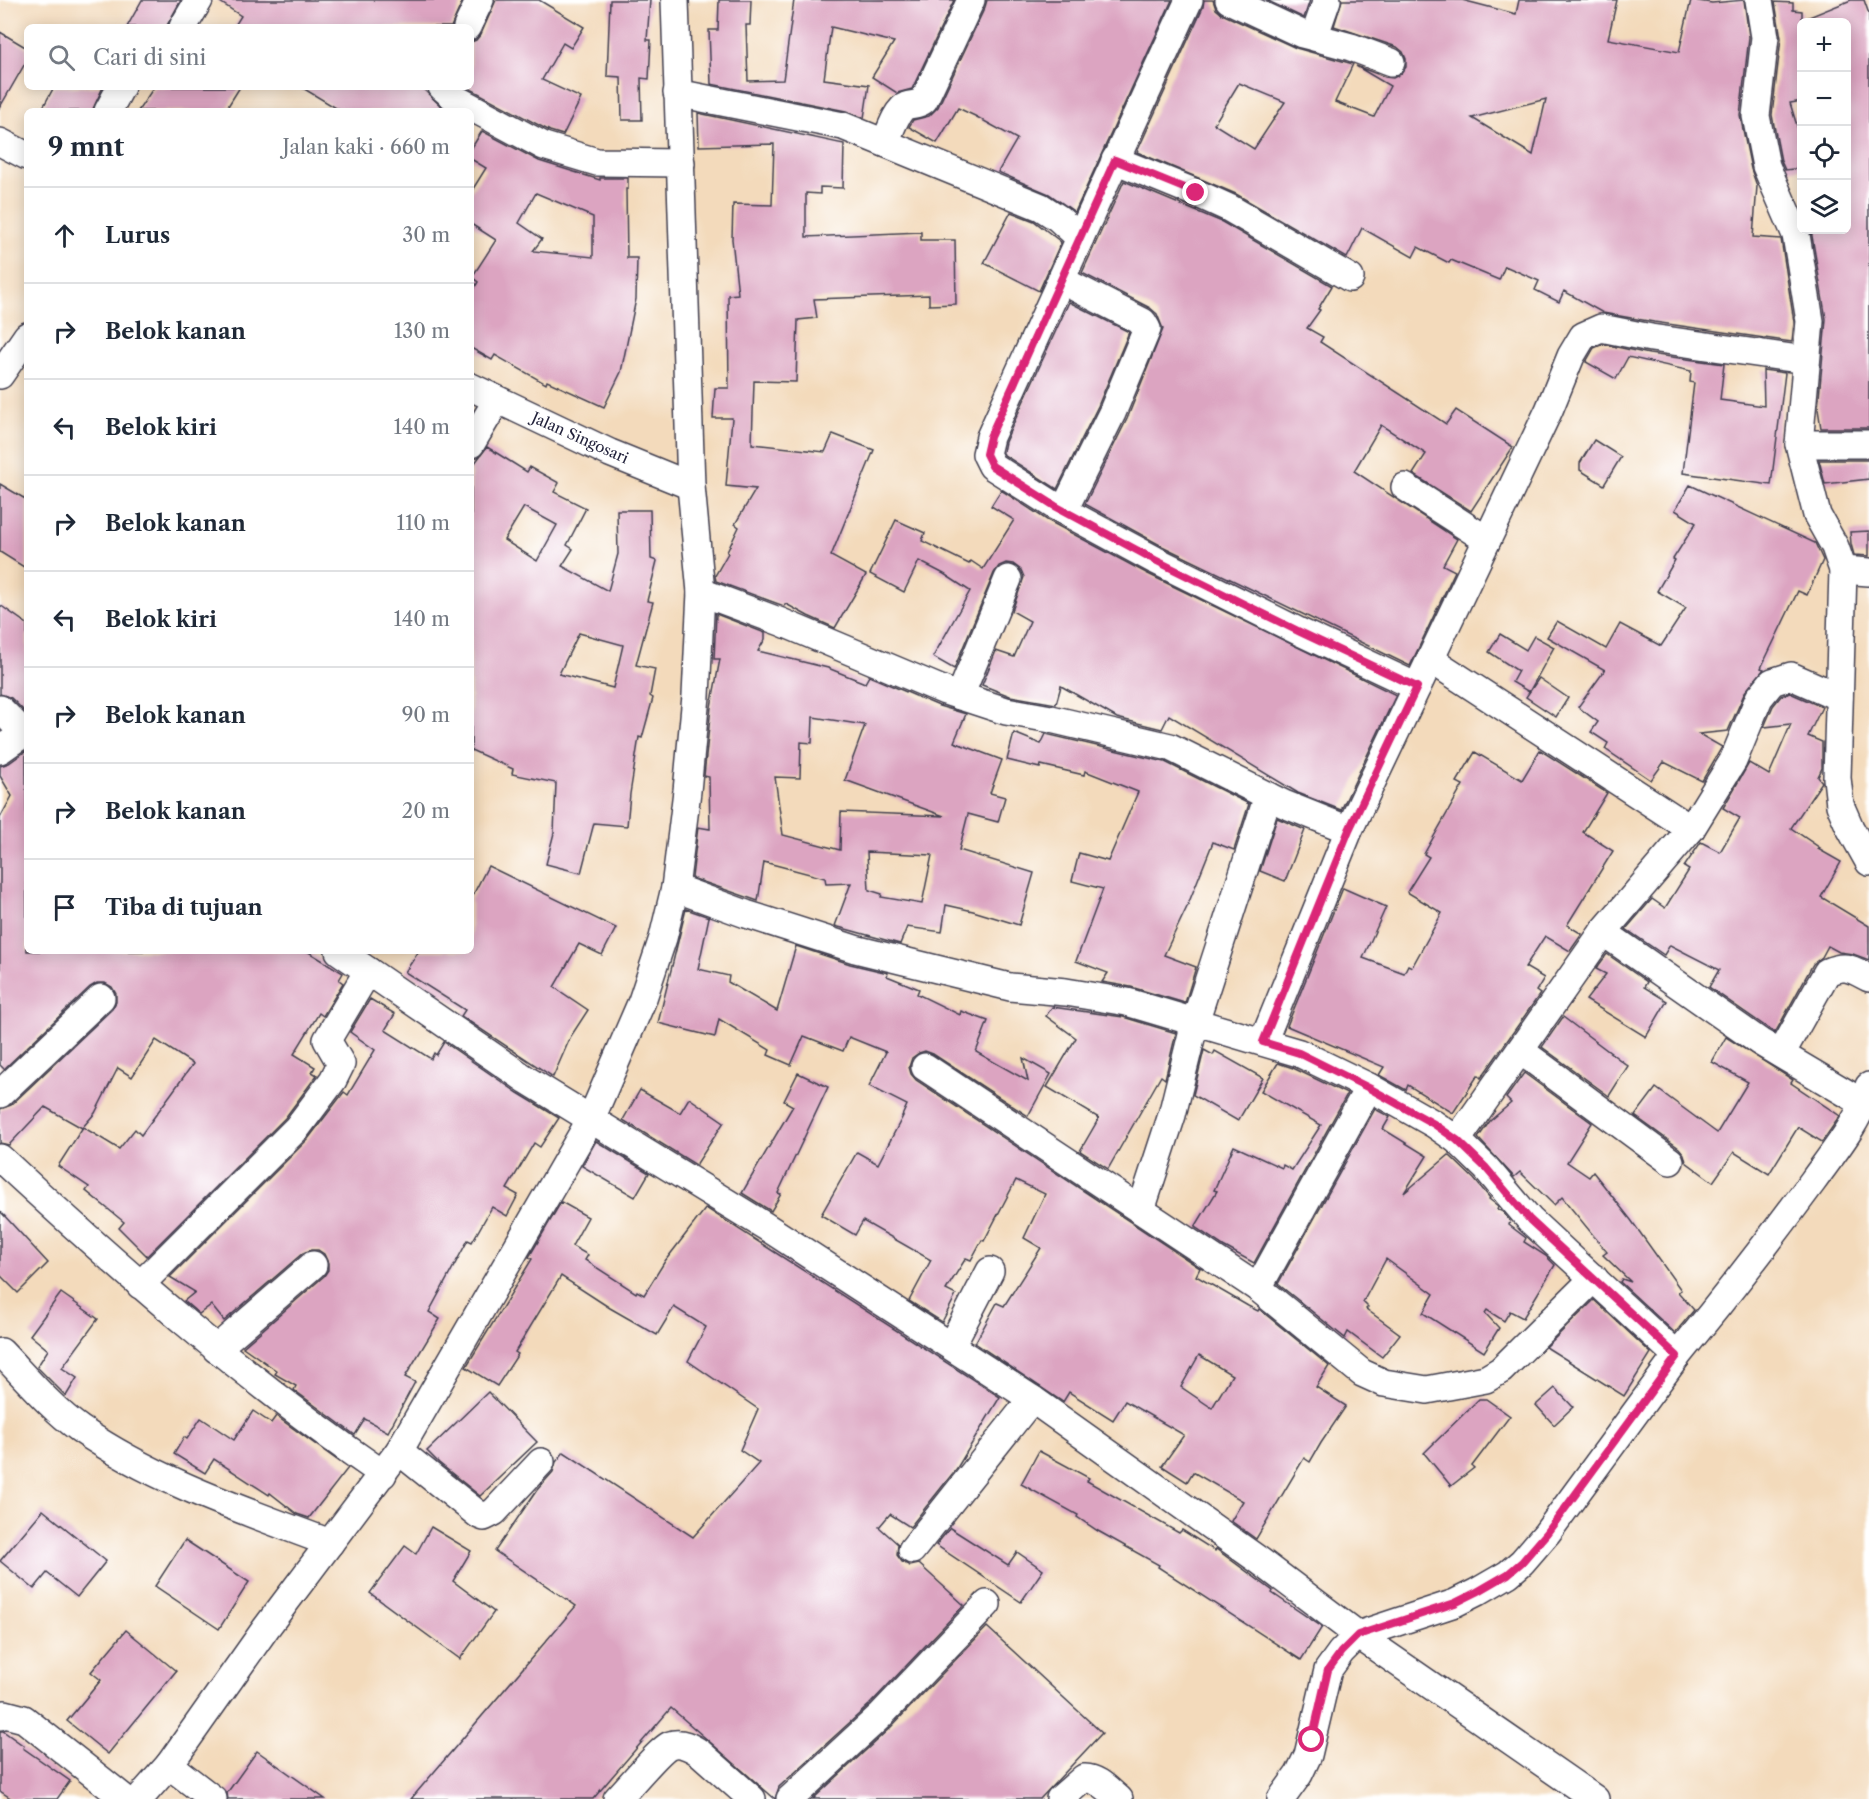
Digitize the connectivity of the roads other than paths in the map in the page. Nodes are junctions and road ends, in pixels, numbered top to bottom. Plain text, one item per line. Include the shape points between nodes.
1 (199, 0) edge
2 (480, 0) edge
3 (675, 0) edge
4 (971, 0) edge
5 (1189, 0) edge
6 (1229, 0) edge
7 (1327, 0) edge
8 (1759, 0) edge
9 (185, 24) edge
10 (468, 24) edge
11 (1314, 37) junction
12 (1391, 62) dead end
13 (119, 90) edge
14 (446, 90) edge
15 (677, 93) junction
16 (110, 108) edge
17 (473, 108) edge
18 (474, 109) edge
19 (0, 142) edge
20 (885, 143) junction
21 (24, 154) edge
22 (1115, 160) junction
23 (681, 164) junction
24 (1080, 238) junction
25 (1350, 278) dead end
26 (1060, 280) junction
27 (24, 340) edge
28 (1797, 359) junction
29 (0, 375) edge
30 (474, 389) edge
31 (496, 400) junction
32 (474, 439) edge
33 (1799, 444) junction
34 (1869, 444) edge
35 (691, 486) junction
36 (1405, 487) dead end
37 (1064, 510) junction
38 (1487, 540) junction
39 (1856, 571) edge
40 (1008, 579) dead end
41 (700, 592) junction
42 (1430, 659) junction
43 (1417, 687) junction
44 (960, 696) junction
45 (1839, 697) junction
46 (0, 709) edge
47 (24, 731) edge
48 (24, 734) edge
49 (0, 750) edge
50 (1268, 796) junction
51 (1691, 829) junction
52 (1349, 830) junction
53 (1869, 862) edge
54 (675, 888) junction
55 (1603, 932) junction
56 (343, 954) edge
57 (368, 971) junction
58 (1869, 978) edge
59 (101, 998) dead end
60 (1195, 1022) junction
61 (1263, 1042) junction
62 (1521, 1051) junction
63 (1781, 1053) junction
64 (925, 1067) dead end
65 (1369, 1088) junction
66 (0, 1094) edge
67 (1866, 1095) edge
68 (591, 1119) junction
69 (1457, 1140) junction
70 (0, 1158) edge
71 (1670, 1161) dead end
72 (1141, 1210) junction
73 (313, 1265) dead end
74 (990, 1271) dead end
75 (1594, 1278) junction
76 (140, 1285) junction
77 (1258, 1288) junction
78 (951, 1346) junction
79 (216, 1349) junction
80 (1, 1352) edge
81 (1677, 1356) junction
82 (1032, 1399) junction
83 (399, 1451) junction
84 (541, 1462) dead end
85 (383, 1474) junction
86 (330, 1544) junction
87 (912, 1550) dead end
88 (987, 1604) dead end
89 (1358, 1635) junction
90 (0, 1716) edge
91 (169, 1765) junction
92 (125, 1799) edge
93 (139, 1799) edge
94 (213, 1799) edge
95 (617, 1799) edge
96 (752, 1799) edge
97 (790, 1799) edge
98 (1060, 1799) edge
99 (1119, 1799) edge
100 (1281, 1799) edge
101 (1595, 1799) edge

1 - 9 street
2 - 10 street
3 - 15 street
4 - 20 street via 924,100 900,111
5 - 22 street
6 - 11 street
7 - 11 street
8 - 28 street via 1765,37 1756,116 1766,166 1796,235 1810,321
11 - 12 street
13 - 16 street
14 - 17 street
15 - 20 street via 843,126
15 - 23 street
18 - 23 street via 544,146 597,162
19 - 21 street
20 - 24 street via 1041,207
22 - 24 street
22 - 25 street via 1229,208
23 - 35 street
24 - 26 street
26 - 37 street via 986,454 992,466
26 - 37 street via 1143,322 1147,328 1112,413
27 - 29 street
28 - 33 street
28 - 38 street via 1601,328 1583,336
30 - 31 street, Jalan Singosari
31 - 32 street
31 - 35 street, Jalan Singosari
33 - 34 street
33 - 39 street via 1817,515 1835,547
35 - 41 street
36 - 38 street
37 - 43 street via 1155,560
38 - 42 street
39 - 45 street
40 - 44 street
41 - 44 street
41 - 54 street via 696,696
42 - 43 street
42 - 51 street
43 - 52 street
44 - 50 street via 1006,711 1170,747
45 - 51 street via 1791,676 1772,682 1759,698 1734,761
45 - 53 street via 1840,805
46 - 47 street
48 - 49 street
50 - 52 street
50 - 60 street
51 - 55 street
52 - 61 street
54 - 60 street via 807,934 939,970 1010,987 1127,1002
54 - 68 street via 642,1001
55 - 62 street
55 - 63 street
56 - 57 street
57 - 68 street
57 - 76 street via 327,1040 340,1064 333,1080 297,1128
58 - 63 street via 1848,967 1827,972
59 - 66 street
60 - 61 street
60 - 72 street via 1172,1115
61 - 65 street via 1299,1053
62 - 69 street
62 - 71 street
63 - 67 street
64 - 72 street
65 - 69 street
65 - 77 street
67 - 81 street via 1846,1135 1761,1252
68 - 78 street
68 - 83 street
69 - 75 street via 1530,1220
70 - 76 street
72 - 77 street
73 - 79 street
74 - 78 street
75 - 77 street via 1501,1370 1486,1379 1426,1390 1384,1383 1362,1373
75 - 81 street
76 - 79 street
78 - 82 street
79 - 85 street via 320,1431
80 - 86 street via 78,1428 116,1451 175,1481
81 - 89 street via 1522,1562 1455,1603
82 - 87 street
82 - 89 street
83 - 84 street via 484,1517 494,1512
83 - 85 street
85 - 86 street
86 - 91 street
88 - 97 street via 880,1716
89 - 100 street via 1328,1670 1308,1755
89 - 101 street
90 - 92 street via 24,1719
91 - 93 street
91 - 94 street
95 - 96 street via 666,1747 678,1744 692,1747
98 - 99 street via 1086,1778

